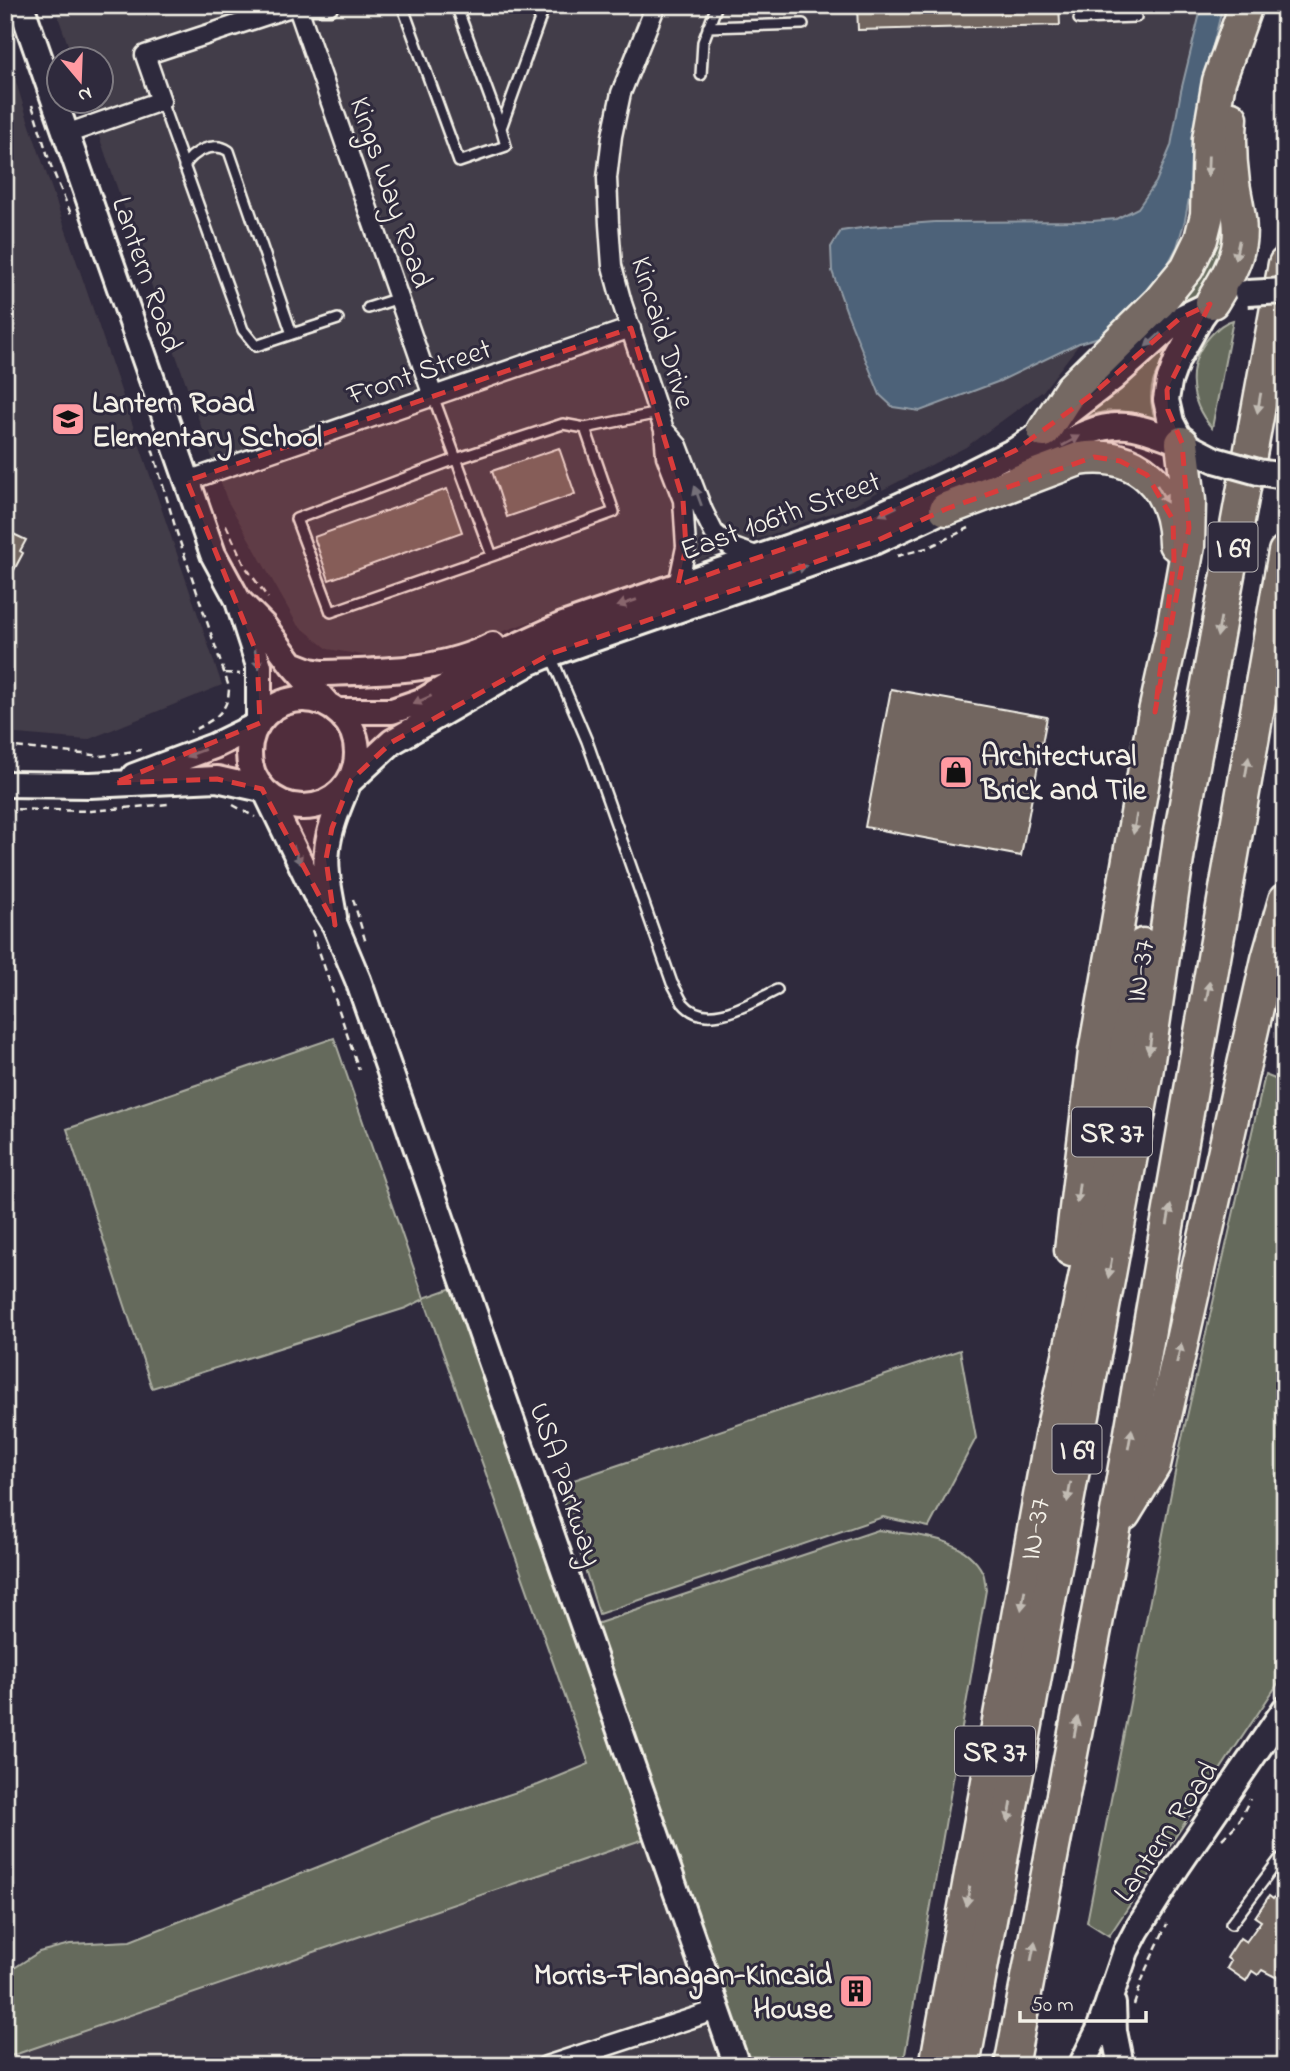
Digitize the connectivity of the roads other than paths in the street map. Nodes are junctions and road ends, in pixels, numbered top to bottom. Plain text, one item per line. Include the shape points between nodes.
1 (21, 5) edge
2 (297, 5) edge
3 (329, 5) edge
4 (402, 5) edge
5 (456, 5) edge
6 (545, 5) edge
7 (656, 5) edge
8 (717, 5) edge
9 (1246, 5) edge
10 (1256, 5) edge
11 (1136, 17) dead end
12 (1079, 19) dead end
13 (803, 24) dead end
14 (708, 27) junction
15 (701, 75) dead end
16 (161, 101) junction
17 (501, 128) junction
18 (66, 134) junction
19 (184, 167) junction
20 (1285, 264) edge
21 (1285, 291) edge
22 (399, 298) junction
23 (1211, 303) junction
24 (368, 309) dead end
25 (338, 319) dead end
26 (631, 328) junction
27 (292, 334) junction
28 (433, 397) junction
29 (662, 421) junction
30 (585, 428) junction
31 (1044, 431) junction
32 (1181, 442) junction
33 (456, 459) junction
34 (1285, 476) edge
35 (187, 481) junction
36 (946, 509) junction
37 (1285, 552) edge
38 (492, 556) junction
39 (759, 557) junction
40 (678, 585) junction
41 (238, 600) junction
42 (563, 625) junction
43 (550, 654) junction
44 (292, 664) junction
45 (332, 707) junction
46 (1155, 712) junction
47 (258, 723) junction
48 (349, 782) junction
49 (114, 783) junction
50 (5, 784) edge
51 (264, 792) junction
52 (1181, 831) junction
53 (1285, 900) edge
54 (335, 925) junction
55 (777, 990) dead end
56 (1051, 1436) junction
57 (1114, 1530) junction
58 (1285, 1709) edge
59 (1285, 1856) edge
60 (1231, 1924) dead end
61 (1112, 1996) junction
62 (717, 2010) junction
63 (546, 2066) edge
64 (737, 2066) edge
65 (936, 2066) edge
66 (963, 2066) edge
67 (1011, 2066) edge
68 (1080, 2066) edge
69 (1121, 2066) edge

1 - 18 main road, Lantern Road
2 - 3 street
2 - 16 street via 145,55
2 - 22 street, Kings Way Road
4 - 17 lane via 459,162 506,146
5 - 17 lane
6 - 17 lane
7 - 26 street, Kincaid Drive via 621,93 607,178 612,266
8 - 14 lane
9 -> 31 highway via 1219,81 1201,239 1165,295 1071,389
10 -> 23 highway via 1236,76 1229,138 1239,243
11 - 12 lane
13 - 14 lane
14 - 15 lane
16 - 18 street
16 - 19 lane
18 - 35 main road, Lantern Road
19 - 27 lane via 243,330 256,346
19 - 27 lane via 191,157 207,149 229,151
20 -> 52 highway, I 69
21 - 23 main road, East 106th Street, bridge via 1247,293
22 - 24 lane
22 - 28 street, Kings Way Road
23 -> 31 main road, East 106th Street via 1172,324
23 - 32 main road via 1180,353 1167,390 1168,410
25 - 27 lane
26 - 28 street, Front Street
26 - 29 street, Kincaid Drive
28 - 33 lane
28 - 35 street, Front Street
29 - 30 lane
39 -> 29 street, Kincaid Drive via 731,547 714,533 678,446
29 - 40 street, Kincaid Drive via 666,456 683,500 686,547
30 - 33 lane via 563,424
30 - 38 lane via 614,512
31 -> 39 main road, East 106th Street via 1016,450 873,518
32 - 34 main road, East 106th Street, bridge via 1215,460
36 -> 32 main road, East 106th Street via 1081,435 1110,425 1132,426
32 - 46 highway via 1189,501 1188,546
33 - 38 lane
33 - 38 lane via 296,519 331,612
35 - 41 main road, Lantern Road via 213,554
43 -> 36 main road, East 106th Street via 876,541
36 -> 46 highway via 1060,465 1094,457 1129,464 1155,482 1170,508 1175,545
57 -> 37 highway, I 69
39 - 40 main road, East 106th Street
40 -> 42 main road, East 106th Street
41 - 44 main road, Lantern Road via 264,625
41 -> 47 main road, Lantern Road via 259,666
42 - 44 main road via 532,626 478,653 430,666 322,673
42 -> 45 main road, East 106th Street via 508,650 424,700 392,711
43 - 48 main road, East 106th Street via 392,742
43 - 55 lane via 587,741 672,983 683,1002 694,1012 716,1015
44 - 45 main road, Lantern Road
45 - 47 main road via 309,699 290,701 273,708
45 - 48 main road via 350,725 357,743 357,762
46 -> 56 highway via 1095,1052
47 -> 49 main road via 214,746
47 - 51 main road via 248,753 252,772
48 - 51 main road via 327,802 309,807 282,804
48 - 54 main road, USA Parkway via 327,850
49 - 50 main road
49 - 51 main road via 217,779
51 -> 54 main road, USA Parkway
52 - 56 highway, IN-37 / SR 37 via 1150,903 1075,1334
52 -> 66 highway, I 69 via 1146,1074
57 -> 53 highway via 1154,1465
54 - 62 main road, USA Parkway
56 -> 65 highway, IN-37 / SR 37
67 -> 57 highway, I 69
58 - 61 main road, Lantern Road via 1145,1915 1126,1951
59 - 60 lane
61 - 68 main road, Lantern Road
61 - 69 main road, Lantern Road
62 - 63 street
62 - 64 main road, USA Parkway

